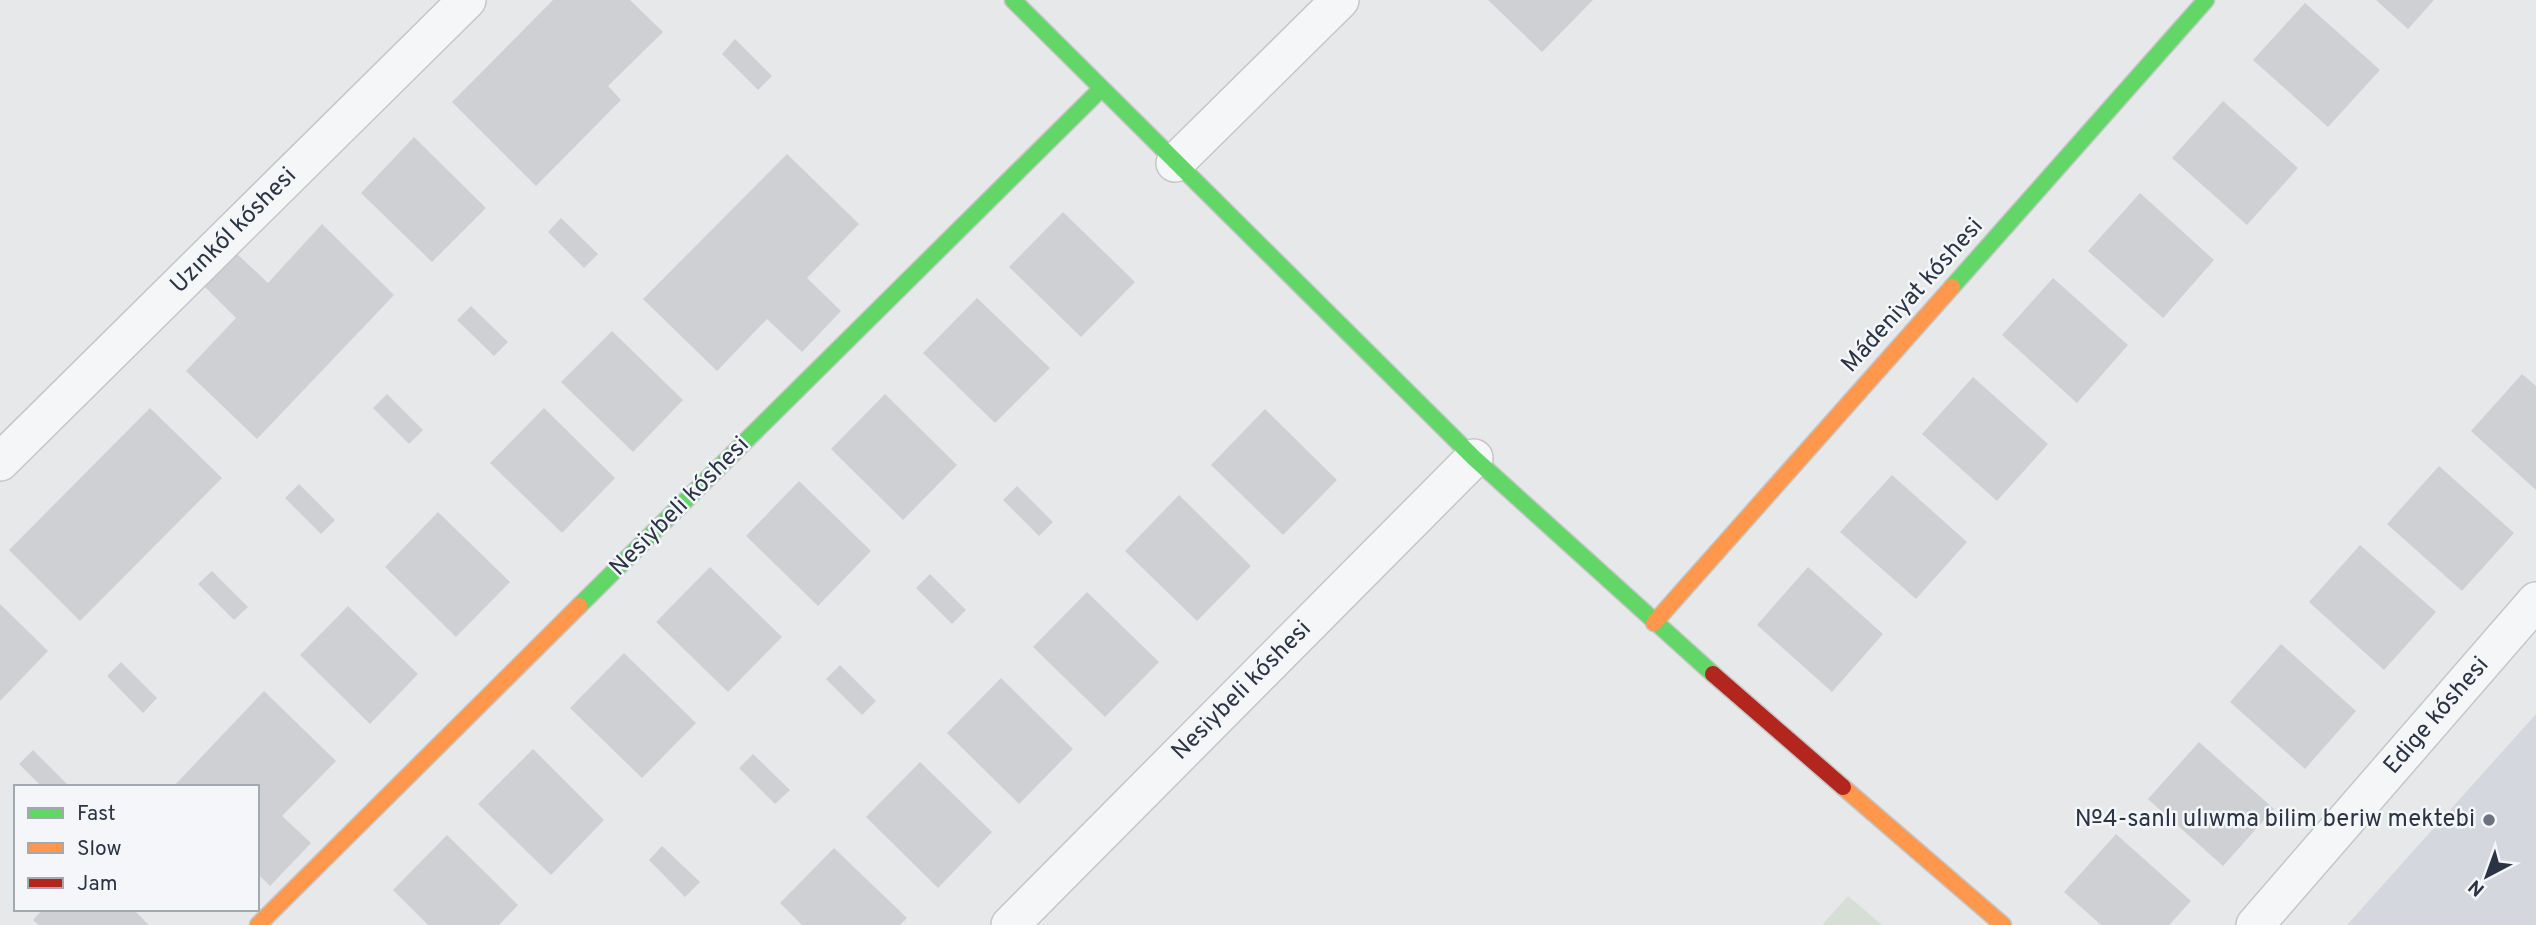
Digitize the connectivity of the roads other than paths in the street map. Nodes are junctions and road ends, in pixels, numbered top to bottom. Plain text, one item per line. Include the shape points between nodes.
1 (467, 0) edge
2 (1013, 0) edge
3 (1340, 0) edge
4 (2206, 0) edge
5 (1101, 89) junction
6 (1175, 163) junction
7 (1474, 458) junction
8 (0, 462) edge
9 (2536, 601) edge
10 (1654, 622) junction
11 (258, 925) edge
12 (1010, 925) edge
13 (2003, 925) edge
14 (2255, 925) edge

1 - 8 street, Uzınkól kóshesi
2 - 5 street
3 - 6 street
4 - 10 street, Mádeniyat kóshesi
5 - 6 street
5 - 11 street, Nesiybeli kóshesi
6 - 7 street
7 - 10 street
7 - 12 street, Nesiybeli kóshesi
9 - 14 street, Edige kóshesi
10 - 13 street

